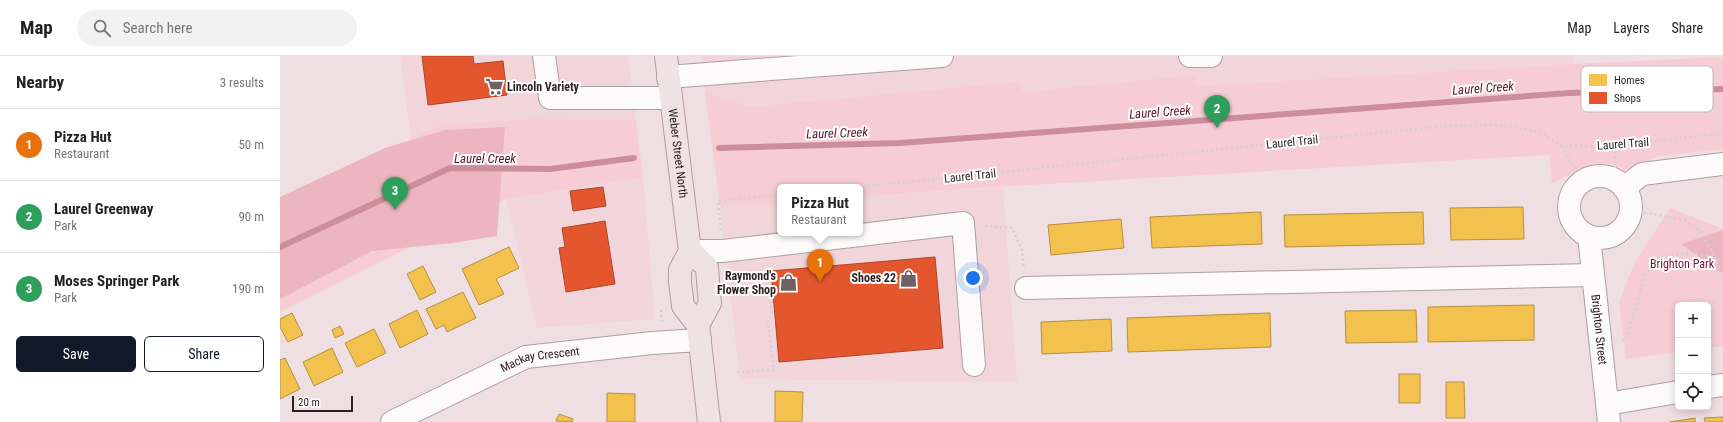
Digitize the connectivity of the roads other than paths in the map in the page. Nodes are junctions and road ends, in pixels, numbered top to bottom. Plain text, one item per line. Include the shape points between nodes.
1 (544, 56) edge
2 (942, 56) edge
3 (1190, 56) edge
4 (1212, 56) edge
5 (735, 64) edge
6 (667, 66) edge
7 (670, 98) junction
8 (1723, 164) edge
9 (1620, 184) junction
10 (863, 235) edge
11 (852, 236) edge
12 (1589, 236) junction
13 (690, 251) junction
14 (1593, 275) junction
15 (1026, 288) road end
16 (699, 332) junction
17 (974, 365) dead end
18 (1723, 385) edge
19 (1711, 387) edge
20 (1675, 393) edge
21 (1608, 413) edge
22 (393, 422) edge
23 (709, 422) edge

1 - 7 street via 550,98
2 - 5 street
3 - 4 street
5 - 6 street
6 - 7 main road, Weber Street North
7 - 13 main road, Weber Street North
8 - 9 street via 1642,174
9 - 12 street via 1631,203 1630,217 1624,226 1610,237
9 - 12 street via 1606,177 1596,176 1579,183 1572,192 1568,203 1569,213 1573,223
10 - 17 street via 963,223
11 - 13 street via 723,251
12 - 14 street, Brighton Street
13 - 16 main road via 680,270 680,282 683,306
14 - 15 street
14 - 21 street, Brighton Street
16 - 22 street, Mackay Crescent via 665,342 526,357
16 - 23 main road
18 - 19 street
20 - 21 street

